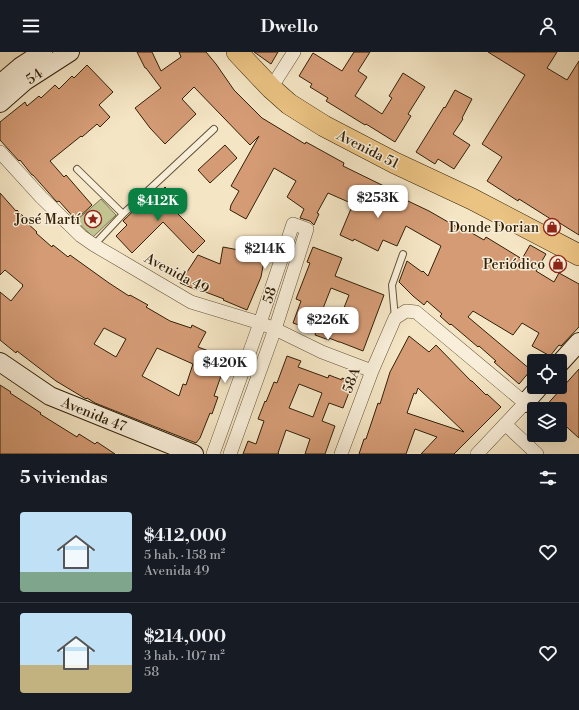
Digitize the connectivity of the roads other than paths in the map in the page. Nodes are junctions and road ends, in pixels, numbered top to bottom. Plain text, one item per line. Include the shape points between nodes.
1 (43, 52) edge
2 (70, 52) edge
3 (237, 52) edge
4 (294, 52) edge
5 (0, 84) edge
6 (271, 88) junction
7 (0, 103) edge
8 (214, 129) dead end
9 (0, 152) edge
10 (77, 169) dead end
11 (123, 214) junction
12 (94, 245) junction
13 (402, 254) dead end
14 (579, 255) edge
15 (395, 318) junction
16 (260, 323) junction
17 (275, 329) junction
18 (579, 342) edge
19 (567, 356) edge
20 (0, 362) edge
21 (372, 371) junction
22 (533, 394) edge
23 (525, 403) junction
24 (504, 424) junction
25 (194, 454) edge
26 (213, 454) edge
27 (230, 454) edge
28 (341, 454) edge
29 (477, 454) edge
30 (537, 454) edge

1 - 5 street, 54
2 - 7 street, 54 via 25,81
3 - 6 main road, Avenida 51
4 - 6 street
6 - 14 main road, Avenida 51 via 324,126
8 - 11 lane
9 - 12 street, Avenida 49 via 41,197 81,236
10 - 11 lane
11 - 12 lane
12 - 16 street, Avenida 49 via 191,302
13 - 15 lane via 392,285
15 - 21 street, 58A
15 - 23 street via 406,312 416,312
16 - 17 street, Avenida 49
16 - 17 street, 58 via 293,224 306,229
16 - 26 street, 58
17 - 21 street, Avenida 49 via 322,352
17 - 27 street, 58
18 - 19 street
20 - 25 street, Avenida 47 via 50,396
21 - 28 street, 58A
22 - 23 street
23 - 24 street
24 - 29 street
24 - 30 street

